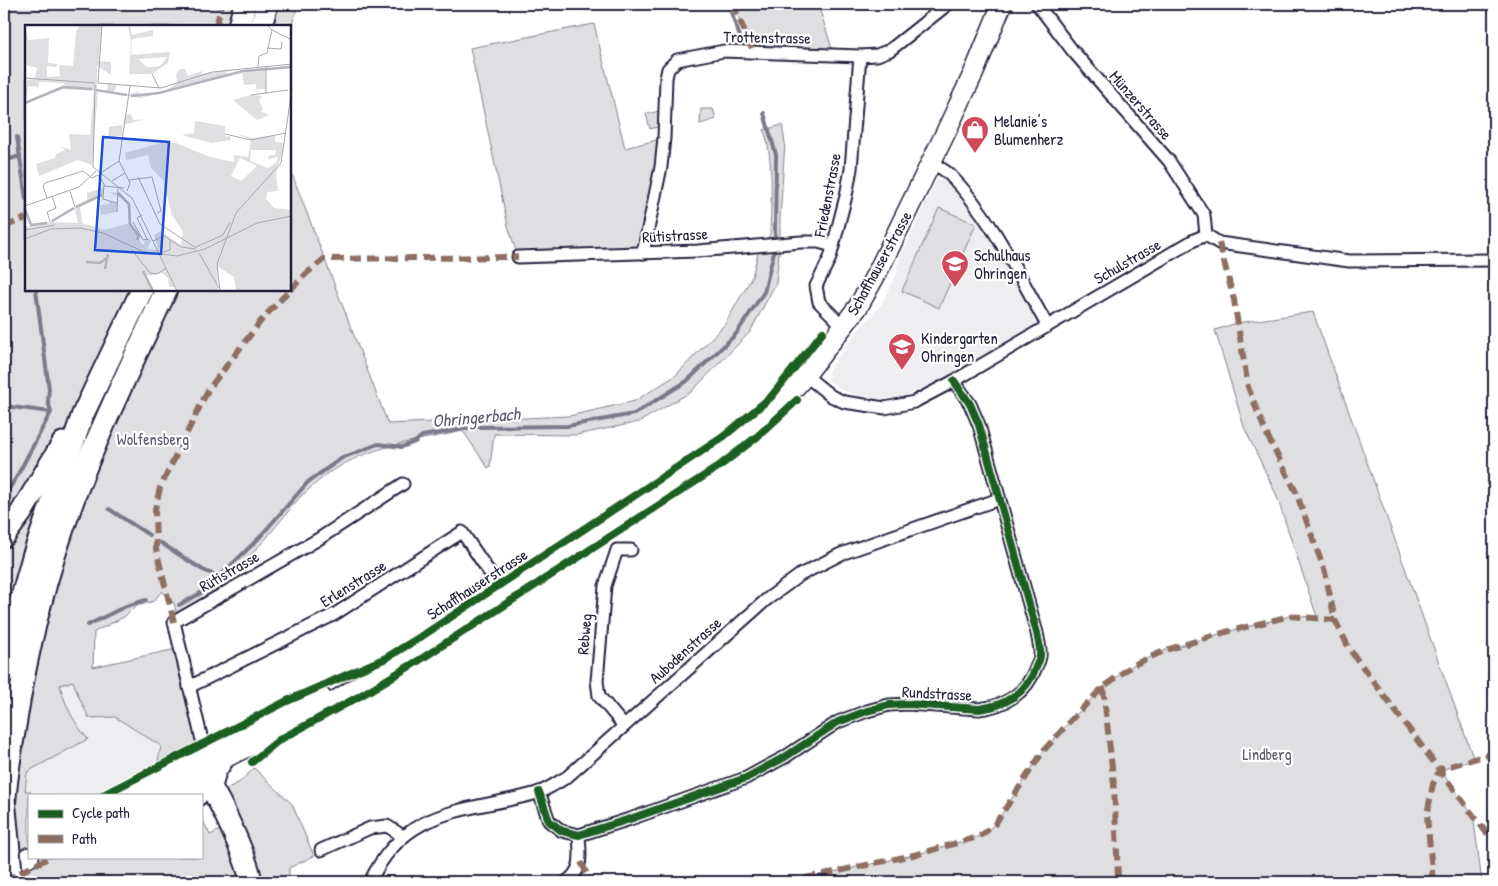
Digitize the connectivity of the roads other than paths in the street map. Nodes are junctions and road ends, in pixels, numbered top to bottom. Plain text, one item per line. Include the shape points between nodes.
1 (245, 4) edge
2 (267, 4) edge
3 (948, 4) edge
4 (1002, 4) edge
5 (1037, 4) edge
6 (240, 25) edge
7 (261, 25) edge
8 (860, 56) junction
9 (931, 162) junction
10 (1206, 235) junction
11 (834, 246) junction
12 (642, 253) junction
13 (518, 257) dead end
14 (1494, 260) edge
15 (142, 291) edge
16 (166, 291) edge
17 (1047, 325) junction
18 (843, 326) junction
19 (805, 375) junction
20 (954, 381) junction
21 (83, 414) junction
22 (403, 484) dead end
23 (999, 499) junction
24 (4, 536) edge
25 (631, 550) dead end
26 (504, 594) junction
27 (386, 669) junction
28 (4, 673) edge
29 (189, 687) junction
30 (624, 726) junction
31 (223, 759) joint
32 (190, 778) edge
33 (539, 792) junction
34 (130, 794) edge
35 (198, 794) edge
36 (201, 794) edge
37 (202, 795) edge
38 (4, 799) edge
39 (202, 801) edge
40 (4, 809) edge
41 (579, 835) junction
42 (403, 836) junction
43 (28, 844) edge
44 (321, 850) dead end
45 (4, 856) edge
46 (28, 858) edge
47 (4, 870) edge
48 (12, 882) edge
49 (239, 882) edge
50 (251, 882) edge
51 (370, 882) edge
52 (566, 882) edge

1 - 6 highway
2 - 7 highway
3 - 8 street, Trottenstrasse via 890,50
4 - 9 main road, Schaffhauserstrasse
5 - 10 street, Münzerstrasse via 1072,50 1169,161 1204,214
8 - 11 street, Friedenstrasse via 851,169
8 - 12 street, Trottenstrasse via 724,51 678,60 668,69 661,167
9 - 17 street via 949,174 972,200
9 - 18 main road, Schaffhauserstrasse via 879,269 858,307
10 - 14 street via 1219,243 1349,261
10 - 17 street, Schulstrasse
11 - 12 street, Rütistrasse via 801,242
11 - 18 street, Friedenstrasse via 816,286 819,302
12 - 13 street, Rütistrasse
15 - 21 highway
16 - 38 highway via 95,445 52,562 22,683
17 - 20 street, Schulstrasse
18 - 19 main road, Schaffhauserstrasse
19 - 20 street, Schulstrasse via 844,402 885,408 914,402
19 - 26 main road, Schaffhauserstrasse via 772,411 728,447
20 - 23 street, Rundstrasse via 970,404 979,425
21 - 24 highway
21 - 28 highway via 33,557
22 - 29 street, Rütistrasse via 317,540 174,622
23 - 30 street, Aubodenstrasse via 841,554 800,575 766,600
23 - 41 street, Rundstrasse via 1037,632 1040,656 1020,693 991,708 908,704 867,711 838,722 785,758 746,778
25 - 30 street, Rebweg via 617,550 605,586 597,681 599,696
26 - 27 main road, Schaffhauserstrasse
26 - 29 street, Erlenstrasse via 462,532 335,614
27 - 31 main road, Schaffhauserstrasse via 320,710
27 - 32 main road, Schaffhauserstrasse via 287,711
29 - 32 street, Rütistrasse
30 - 33 street, Aubodenstrasse via 567,777
31 - 32 highway via 215,771
32 - 34 main road, Schaffhauserstrasse
32 - 35 highway
32 - 36 highway
33 - 41 street via 548,821 562,831
33 - 42 street, Aubodenstrasse via 436,817
37 - 50 highway via 242,851
38 - 40 highway, bridge
38 - 48 highway, bridge
39 - 49 highway via 234,863
41 - 52 street via 581,862 576,874
42 - 44 street via 387,826 370,828
42 - 51 street, Aubodenstrasse
43 - 45 main road
46 - 47 main road

